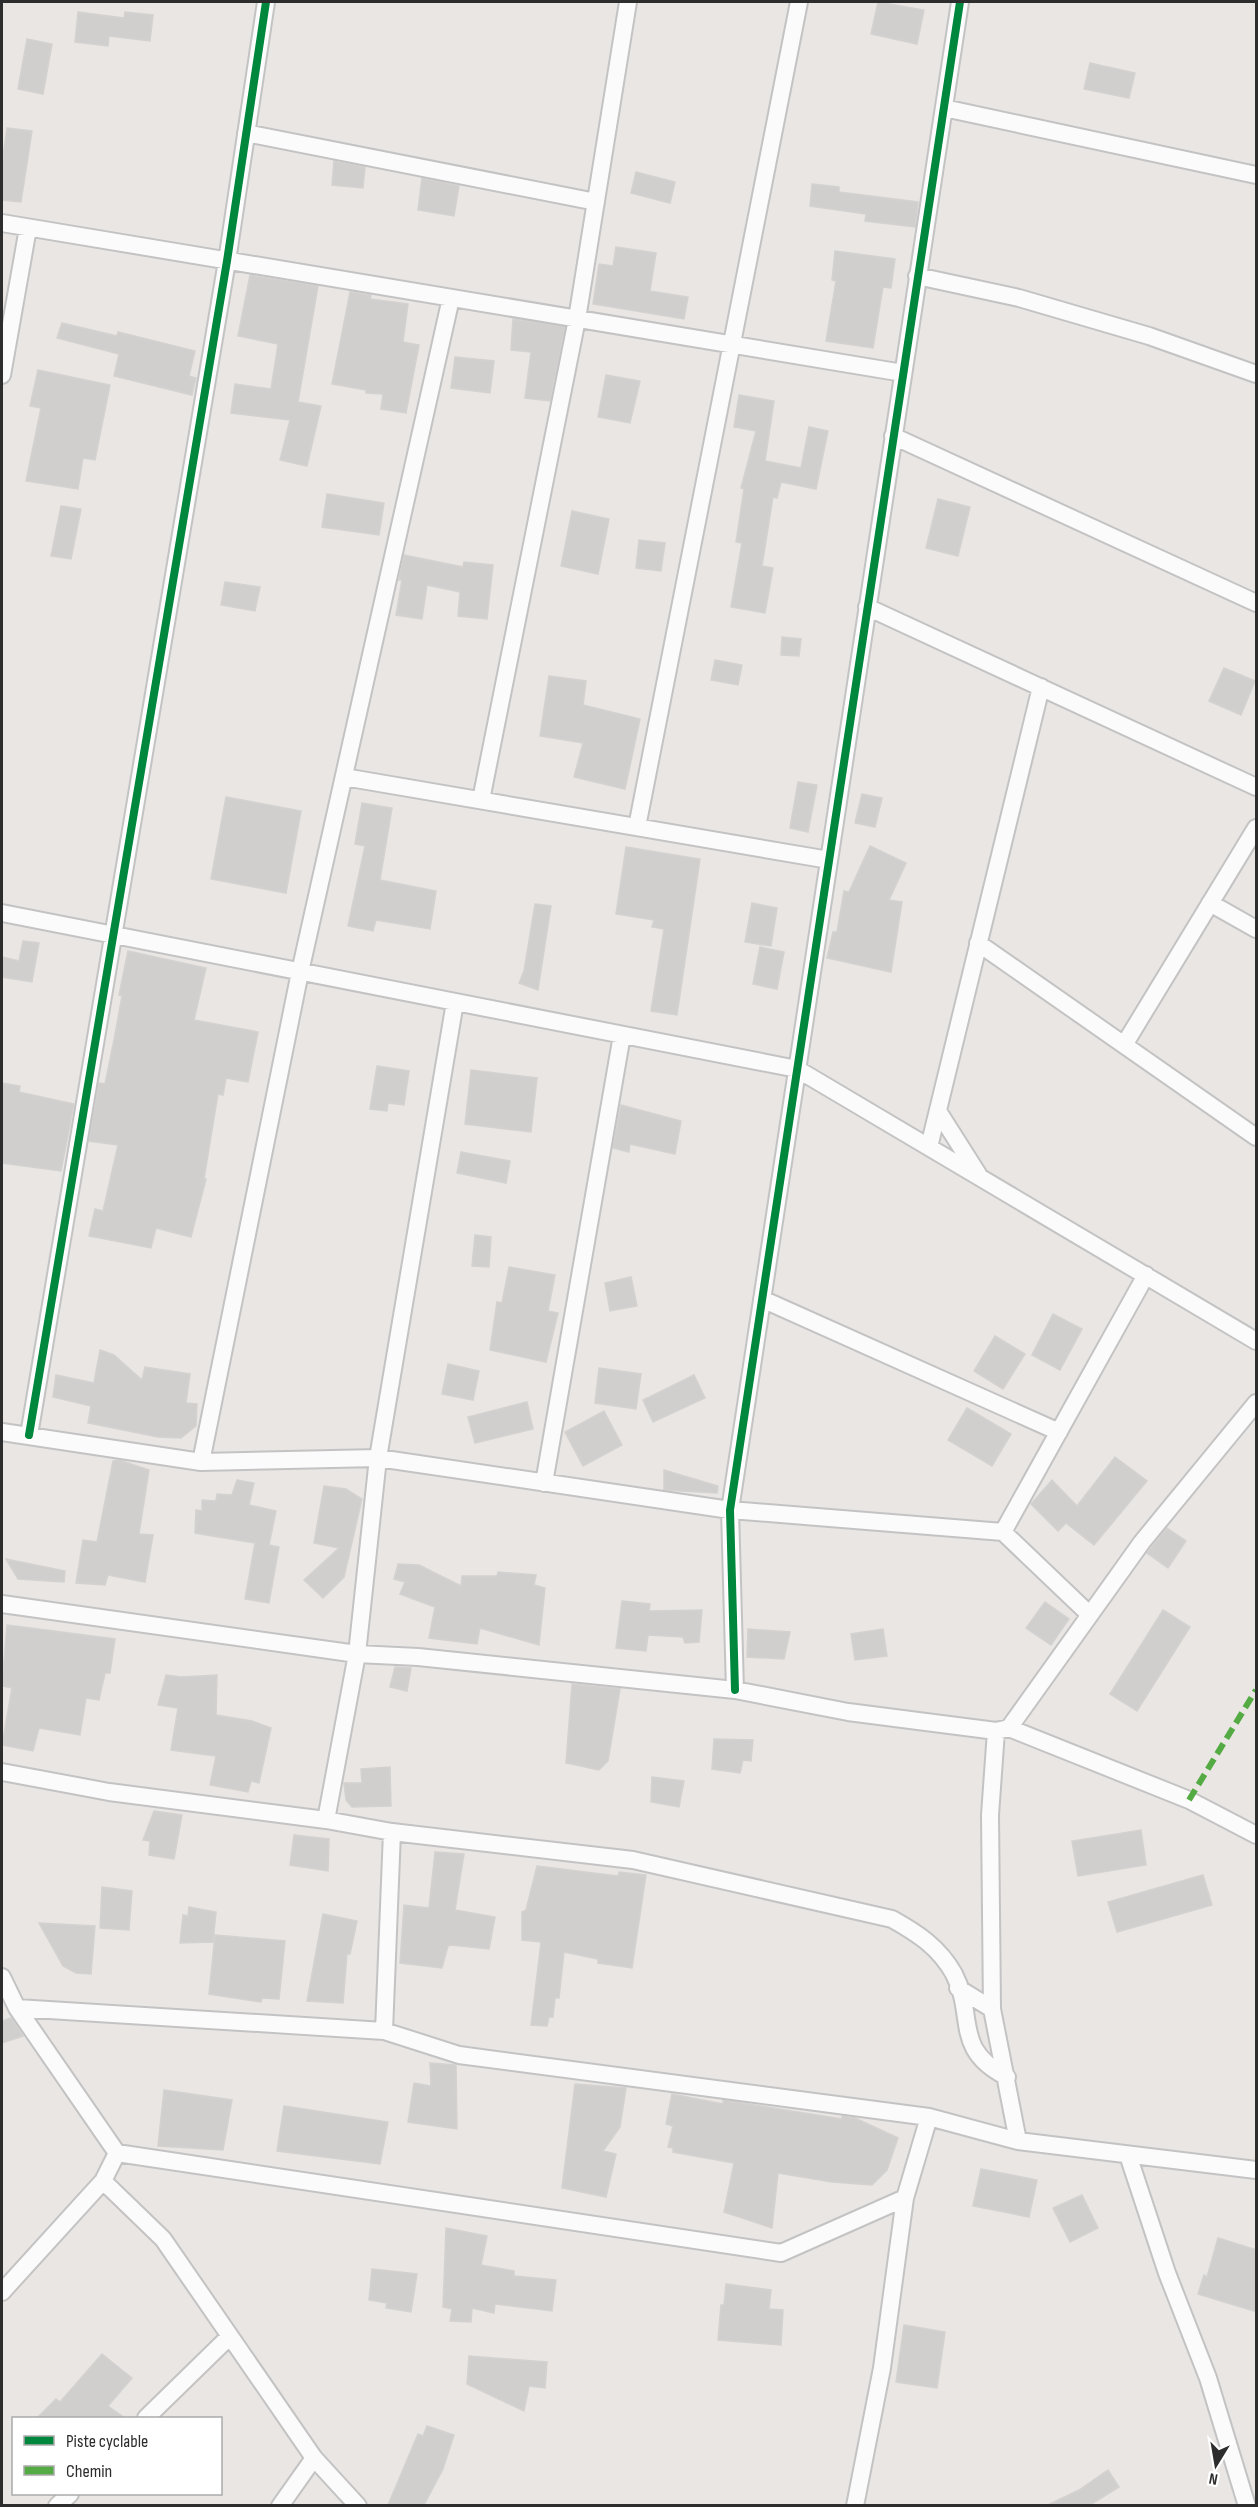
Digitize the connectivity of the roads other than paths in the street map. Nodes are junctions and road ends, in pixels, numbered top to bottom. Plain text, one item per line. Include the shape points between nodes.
1 (266, 2) edge
2 (628, 2) edge
3 (800, 2) edge
4 (960, 2) edge
5 (944, 108) junction
6 (246, 133) junction
7 (1257, 175) edge
8 (596, 201) junction
9 (2, 223) edge
10 (28, 228) junction
11 (227, 261) junction
12 (917, 276) junction
13 (451, 298) junction
14 (577, 319) junction
15 (732, 345) junction
16 (903, 373) junction
17 (1257, 374) edge
18 (2, 375) edge
19 (893, 436) junction
20 (1257, 603) edge
21 (867, 607) junction
22 (1041, 687) junction
23 (344, 777) junction
24 (1257, 787) edge
25 (481, 800) junction
26 (636, 827) junction
27 (1257, 828) edge
28 (829, 860) junction
29 (1210, 903) junction
30 (2, 913) edge
31 (1257, 929) edge
32 (115, 935) junction
33 (978, 943) junction
34 (300, 972) junction
35 (455, 1002) junction
36 (622, 1035) junction
37 (1124, 1045) junction
38 (797, 1069) junction
39 (938, 1112) junction
40 (1257, 1137) edge
41 (929, 1147) junction
42 (980, 1177) junction
43 (1146, 1275) junction
44 (762, 1299) junction
45 (1257, 1341) edge
46 (1257, 1403) edge
47 (2, 1432) edge
48 (1059, 1432) junction
49 (29, 1435) junction
50 (378, 1458) junction
51 (201, 1462) junction
52 (544, 1483) junction
53 (730, 1510) junction
54 (1003, 1532) junction
55 (2, 1604) edge
56 (1090, 1615) junction
57 (357, 1654) junction
58 (735, 1690) junction
59 (1003, 1729) junction
60 (2, 1772) edge
61 (326, 1820) junction
62 (392, 1832) junction
63 (1257, 1835) edge
64 (2, 1977) edge
65 (958, 1988) junction
66 (17, 2008) junction
67 (992, 2009) junction
68 (384, 2031) junction
69 (1007, 2077) junction
70 (929, 2117) junction
71 (1018, 2141) junction
72 (117, 2153) junction
73 (1128, 2155) junction
74 (1257, 2170) edge
75 (103, 2181) junction
76 (905, 2198) junction
77 (2, 2292) edge
78 (230, 2336) junction
79 (147, 2417) edge
80 (314, 2458) junction
81 (280, 2505) edge
82 (358, 2505) edge
83 (855, 2505) edge
84 (1247, 2505) edge

1 - 6 street
2 - 8 street
3 - 15 street
4 - 5 street
5 - 7 street
5 - 12 street
6 - 8 street
6 - 11 street
8 - 14 street
9 - 10 street
10 - 11 street
10 - 18 street
11 - 13 street
11 - 32 street
12 - 16 street
12 - 17 street via 1019,298 1149,336
13 - 14 street
13 - 23 street
14 - 15 street
14 - 25 street
15 - 16 street
15 - 26 street
16 - 19 street
19 - 20 street
19 - 21 street
21 - 22 street
21 - 28 street
22 - 24 street
22 - 33 street
23 - 25 street
23 - 34 street
25 - 26 street
26 - 28 street
27 - 29 street
28 - 38 street
29 - 31 street
29 - 37 street
30 - 32 street
32 - 34 street
32 - 49 street
33 - 37 street
33 - 39 street
34 - 35 street
34 - 51 street
35 - 36 street
35 - 50 street
36 - 38 street
36 - 52 street
37 - 40 street
38 - 41 street
38 - 44 street
39 - 41 street
39 - 42 street
41 - 42 street
42 - 43 street
43 - 45 street
43 - 48 street
44 - 48 street
44 - 53 street
46 - 56 street via 1142,1542
47 - 49 street
48 - 54 street
49 - 51 street
50 - 51 street
50 - 52 street
50 - 57 street
52 - 53 street
53 - 54 street
53 - 58 street
54 - 56 street
55 - 57 street
56 - 59 street
57 - 58 street
57 - 61 street
58 - 59 street via 848,1712
59 - 63 street via 1189,1800
59 - 67 street via 990,1815
60 - 61 street via 109,1792
61 - 62 street
62 - 65 street via 633,1860 892,1919 919,1934 939,1952
62 - 68 street
64 - 66 street
65 - 67 street
65 - 69 street via 976,2055
66 - 68 street
66 - 72 street
67 - 69 street
68 - 70 street via 459,2055
69 - 71 street
70 - 71 street
70 - 76 street
71 - 73 street
72 - 75 street
72 - 76 street via 781,2253
73 - 74 street
73 - 84 street via 1167,2273 1208,2378
75 - 77 street
75 - 78 street via 164,2239
76 - 83 street via 882,2368
78 - 79 street
78 - 80 street
80 - 81 street
80 - 82 street

